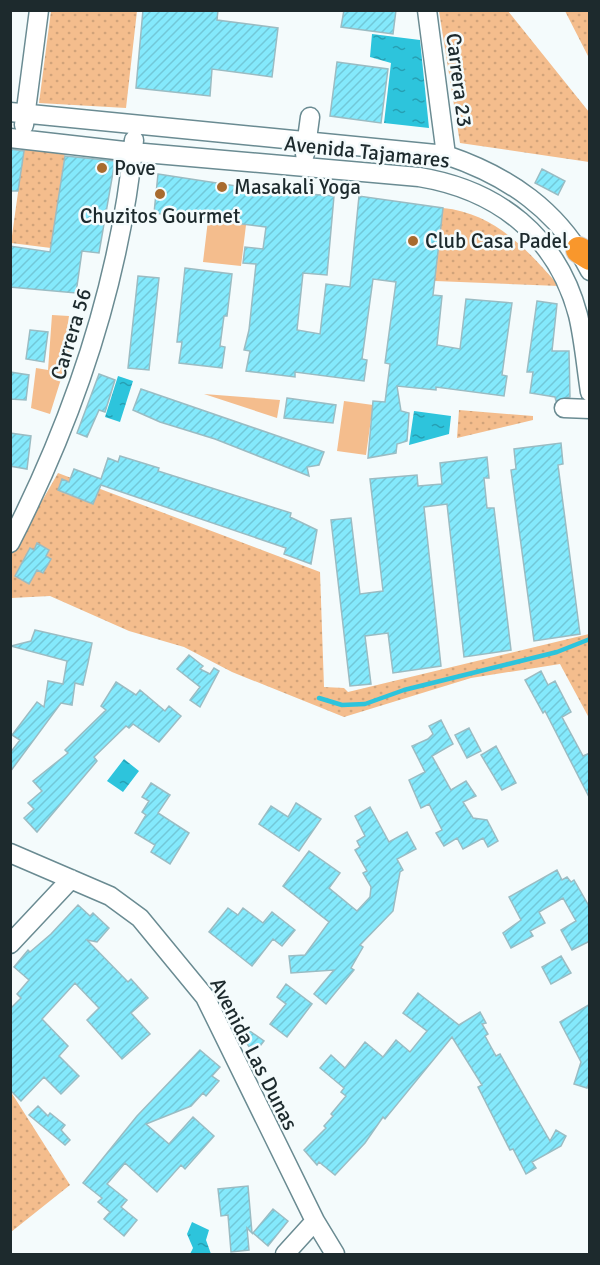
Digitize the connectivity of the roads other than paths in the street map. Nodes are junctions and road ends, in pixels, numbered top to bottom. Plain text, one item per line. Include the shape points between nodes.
1 (39, 10) edge
2 (427, 10) edge
3 (18, 113) edge
4 (310, 117) dead end
5 (135, 126) junction
6 (17, 138) edge
7 (307, 143) junction
8 (133, 152) junction
9 (446, 155) junction
10 (302, 167) junction
11 (586, 259) edge
12 (590, 392) edge
13 (564, 408) dead end
14 (590, 409) edge
15 (10, 543) edge
16 (10, 853) edge
17 (71, 879) junction
18 (10, 944) edge
19 (315, 1221) junction
20 (285, 1254) edge
21 (335, 1254) edge

1 - 3 street
2 - 9 street, Carrera 23
3 - 5 street, Avenida Tajamares
3 - 6 street
4 - 7 street
5 - 7 street, Avenida Tajamares via 249,130
5 - 8 street, Carrera 56
6 - 8 street, Avenida Tajamares
7 - 9 street, Avenida Tajamares
7 - 10 street
8 - 10 street, Avenida Tajamares
8 - 15 street, Carrera 56 via 121,233 102,312 65,426
9 - 11 street, Avenida Tajamares via 483,168 524,193 556,222
10 - 12 street, Avenida Tajamares via 444,181 488,198 520,220 543,244 564,277 578,316
13 - 14 street
16 - 17 street, Avenida Las Dunas
17 - 18 street
17 - 19 street, Avenida Las Dunas via 110,896 140,918 205,997
19 - 20 street
19 - 21 street, Avenida Las Dunas

